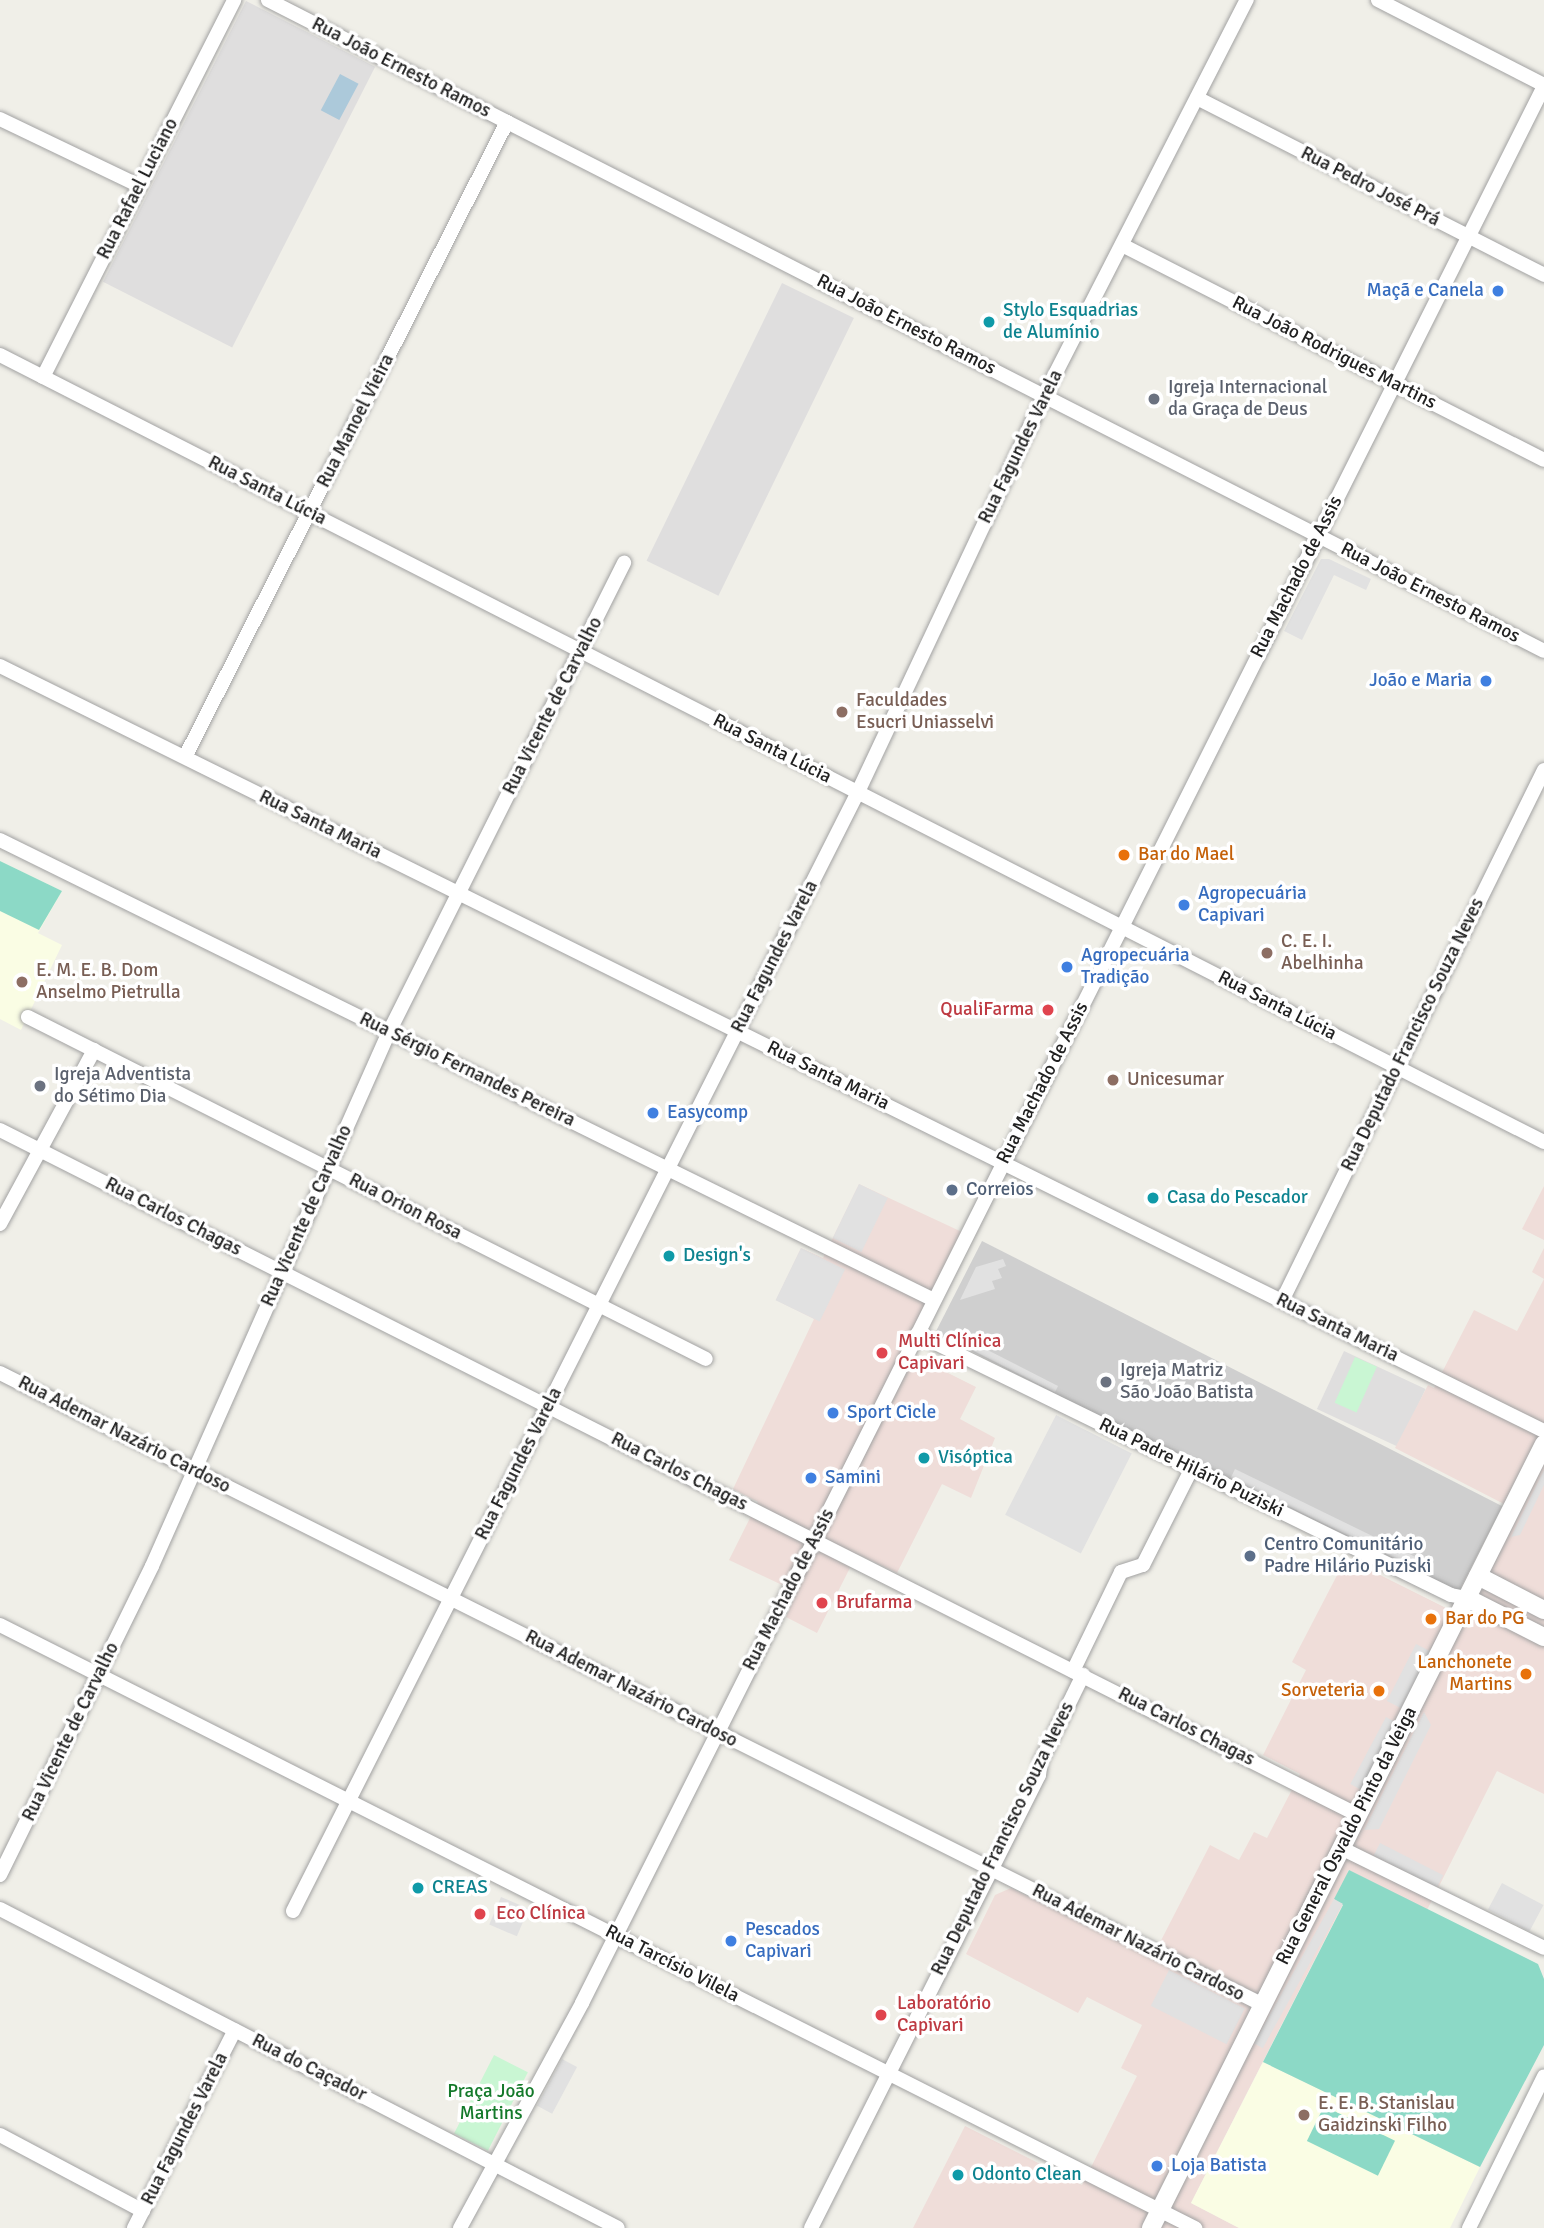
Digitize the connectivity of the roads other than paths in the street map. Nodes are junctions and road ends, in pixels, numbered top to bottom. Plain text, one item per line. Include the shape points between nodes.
1 (234, 0) edge
2 (268, 0) edge
3 (1247, 0) edge
4 (1378, 0) edge
5 (1544, 85) edge
6 (1197, 98) junction
7 (0, 120) edge
8 (508, 122) junction
9 (140, 186) junction
10 (1468, 236) junction
11 (1124, 246) junction
12 (1544, 275) edge
13 (0, 355) edge
14 (43, 377) junction
15 (1394, 384) junction
16 (1045, 394) junction
17 (1544, 460) edge
18 (309, 513) junction
19 (1318, 536) junction
20 (624, 563) dead end
21 (580, 651) junction
22 (1544, 651) edge
23 (0, 666) edge
24 (185, 757) junction
25 (1544, 770) edge
26 (858, 792) junction
27 (0, 840) edge
28 (458, 893) junction
29 (1122, 927) junction
30 (28, 1017) dead end
31 (389, 1031) junction
32 (737, 1031) junction
33 (93, 1050) junction
34 (1397, 1067) junction
35 (0, 1130) edge
36 (1544, 1142) edge
37 (41, 1151) junction
38 (1003, 1163) junction
39 (328, 1168) junction
40 (668, 1169) junction
41 (0, 1224) edge
42 (282, 1272) junction
43 (934, 1300) junction
44 (1282, 1301) junction
45 (599, 1305) junction
46 (918, 1334) junction
47 (706, 1359) dead end
48 (0, 1373) edge
49 (548, 1406) junction
50 (1544, 1431) edge
51 (1544, 1444) edge
52 (1192, 1468) junction
53 (194, 1470) junction
54 (814, 1540) junction
55 (1478, 1576) junction
56 (1467, 1598) junction
57 (451, 1599) junction
58 (1544, 1610) edge
59 (0, 1625) edge
60 (1544, 1637) edge
61 (1078, 1673) junction
62 (99, 1675) junction
63 (717, 1732) junction
64 (349, 1801) junction
65 (1358, 1815) junction
66 (1341, 1848) junction
67 (991, 1869) junction
68 (0, 1875) edge
69 (0, 1909) edge
70 (293, 1911) dead end
71 (615, 1936) junction
72 (1544, 1948) edge
73 (1263, 2005) junction
74 (235, 2031) junction
75 (888, 2073) junction
76 (1544, 2076) edge
77 (0, 2135) edge
78 (492, 2163) junction
79 (1160, 2210) junction
80 (143, 2211) junction
81 (134, 2228) edge
82 (460, 2228) edge
83 (618, 2228) edge
84 (811, 2228) edge
85 (1151, 2228) edge
86 (1195, 2228) edge
87 (1469, 2228) edge

1 - 9 street, Rua Rafael Luciano
2 - 8 street, Rua João Ernesto Ramos
3 - 6 street, Rua Fagundes Varela
4 - 5 street
5 - 10 street, Rua Machado de Assis
6 - 10 street, Rua Pedro José Prá
6 - 11 street, Rua Fagundes Varela
7 - 9 street
8 - 16 street, Rua João Ernesto Ramos
8 - 18 street, Rua Manoel Vieira
9 - 14 street, Rua Rafael Luciano
10 - 12 street, Rua Pedro José Prá
10 - 15 street, Rua Machado de Assis
11 - 15 street, Rua João Rodrigues Martins
11 - 16 street, Rua Fagundes Varela
13 - 14 street, Rua Santa Lúcia
14 - 18 street, Rua Santa Lúcia
15 - 17 street, Rua João Rodrigues Martins
15 - 19 street, Rua Machado de Assis
16 - 19 street, Rua João Ernesto Ramos
16 - 26 street, Rua Fagundes Varela
18 - 21 street, Rua Santa Lúcia
18 - 24 street, Rua Manoel Vieira
19 - 22 street, Rua João Ernesto Ramos
19 - 29 street, Rua Machado de Assis
20 - 21 street, Rua Vicente de Carvalho
21 - 26 street, Rua Santa Lúcia
21 - 28 street, Rua Vicente de Carvalho
23 - 24 street, Rua Santa Maria
24 - 28 street, Rua Santa Maria
25 - 34 street, Rua Deputado Francisco Souza Neves
26 - 29 street, Rua Santa Lúcia
26 - 32 street, Rua Fagundes Varela
27 - 31 street, Rua Sérgio Fernandes Pereira
28 - 31 street, Rua Vicente de Carvalho
28 - 32 street, Rua Santa Maria
29 - 34 street, Rua Santa Lúcia
29 - 38 street, Rua Machado de Assis
30 - 33 street, Rua Orion Rosa
31 - 39 street, Rua Vicente de Carvalho
31 - 40 street, Rua Sérgio Fernandes Pereira
32 - 38 street, Rua Santa Maria
32 - 40 street, Rua Fagundes Varela
33 - 37 street
33 - 39 street, Rua Orion Rosa
34 - 36 street, Rua Santa Lúcia
34 - 44 street, Rua Deputado Francisco Souza Neves
35 - 37 street, Rua Carlos Chagas
37 - 41 street
37 - 42 street, Rua Carlos Chagas
38 - 43 street, Rua Machado de Assis
38 - 44 street, Rua Santa Maria
39 - 42 street, Rua Vicente de Carvalho
39 - 45 street, Rua Orion Rosa
40 - 43 street, Rua Sérgio Fernandes Pereira
40 - 45 street, Rua Fagundes Varela
42 - 49 street, Rua Carlos Chagas
42 - 53 street, Rua Vicente de Carvalho
43 - 46 street, Rua Machado de Assis
44 - 50 street, Rua Santa Maria
45 - 47 street, Rua Orion Rosa
45 - 49 street, Rua Fagundes Varela
46 - 52 street, Rua Padre Hilário Puziski
46 - 54 street, Rua Machado de Assis
48 - 53 street, Rua Ademar Nazário Cardoso
49 - 54 street, Rua Carlos Chagas
49 - 57 street, Rua Fagundes Varela
51 - 55 street, Rua General Osvaldo Pinto da Veiga
52 - 56 street, Rua Padre Hilário Puziski via 1451,1595
52 - 61 street, Rua Deputado Francisco Souza Neves via 1143,1565 1121,1572
53 - 57 street, Rua Ademar Nazário Cardoso
53 - 62 street, Rua Vicente de Carvalho
54 - 61 street, Rua Carlos Chagas
54 - 63 street, Rua Machado de Assis
55 - 56 street, Rua General Osvaldo Pinto da Veiga
55 - 58 street
56 - 60 street
56 - 65 street, Rua General Osvaldo Pinto da Veiga
57 - 63 street, Rua Ademar Nazário Cardoso
57 - 64 street, Rua Fagundes Varela
59 - 62 street, Rua Tarcísio Vilela
61 - 65 street, Rua Carlos Chagas
61 - 67 street, Rua Deputado Francisco Souza Neves
62 - 64 street, Rua Tarcísio Vilela
62 - 68 street, Rua Vicente de Carvalho
63 - 67 street, Rua Ademar Nazário Cardoso
63 - 71 street, Rua Machado de Assis
64 - 70 street, Rua Fagundes Varela
64 - 71 street, Rua Tarcísio Vilela
65 - 66 street, Rua General Osvaldo Pinto da Veiga
66 - 72 street
66 - 73 street, Rua General Osvaldo Pinto da Veiga
67 - 73 street, Rua Ademar Nazário Cardoso
67 - 75 street, Rua Deputado Francisco Souza Neves
69 - 74 street, Rua do Caçador
71 - 75 street, Rua Tarcísio Vilela
71 - 78 street, Rua Machado de Assis
73 - 79 street, Rua General Osvaldo Pinto da Veiga
74 - 78 street, Rua do Caçador
74 - 80 street, Rua Fagundes Varela
75 - 79 street, Rua Tarcísio Vilela
75 - 84 street, Rua Deputado Francisco Souza Neves
76 - 87 street
77 - 80 street
78 - 82 street, Rua Machado de Assis
78 - 83 street, Rua do Caçador
79 - 85 street, Rua General Osvaldo Pinto da Veiga
79 - 86 street, Rua Tarcísio Vilela
80 - 81 street, Rua Fagundes Varela

